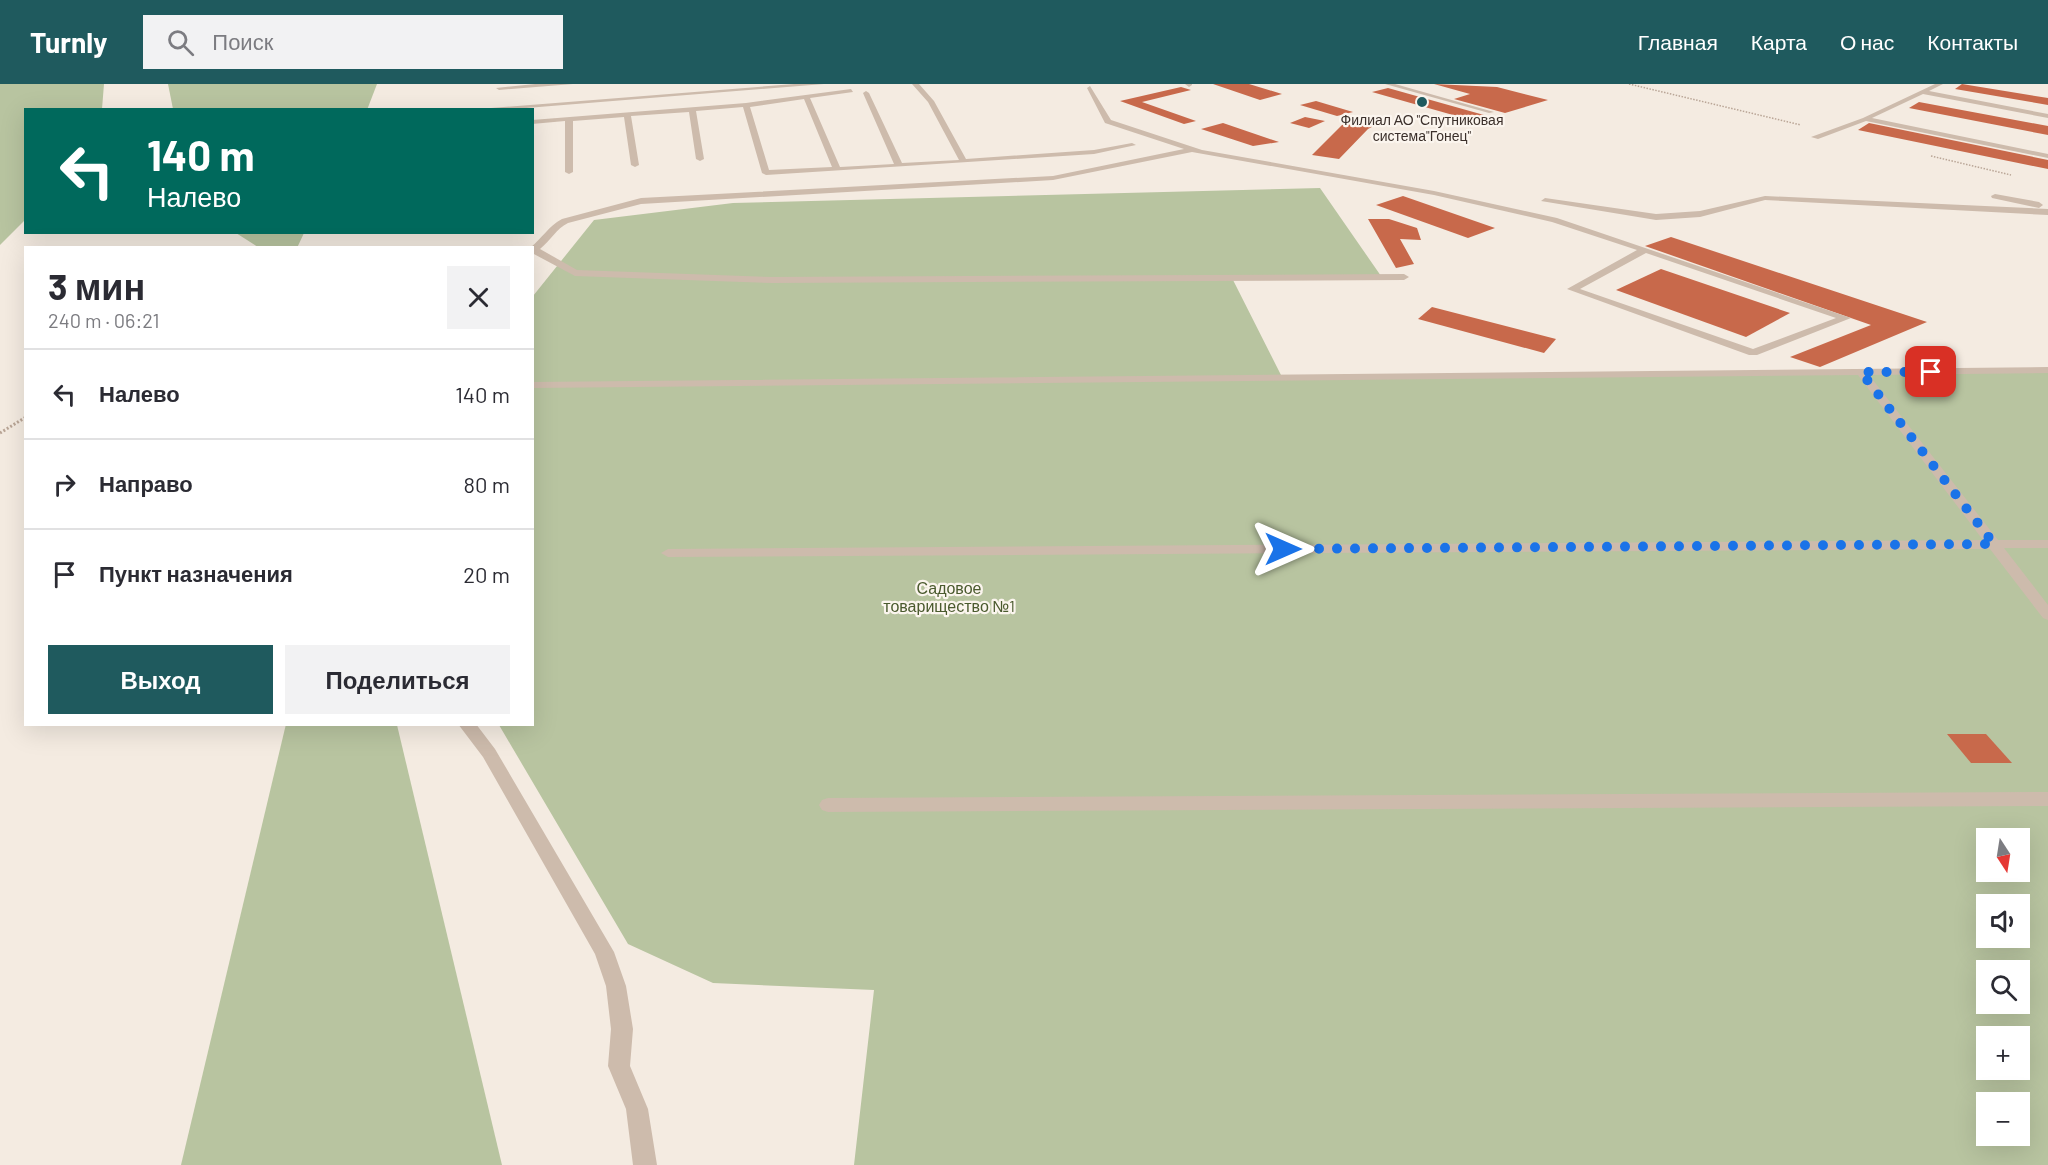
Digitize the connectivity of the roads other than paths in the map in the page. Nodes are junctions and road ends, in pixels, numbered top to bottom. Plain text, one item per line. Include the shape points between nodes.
1 (570, 84) edge
2 (821, 84) edge
3 (915, 84) edge
4 (1388, 84) edge
5 (1940, 84) edge
6 (499, 88) dead end
7 (1090, 88) dead end
8 (851, 91) dead end
9 (866, 93) dead end
10 (1922, 93) junction
11 (806, 97) junction
12 (746, 105) junction
13 (494, 108) dead end
14 (692, 109) junction
15 (1491, 112) dead end
16 (627, 115) junction
17 (2048, 116) edge
18 (1865, 119) junction
19 (568, 120) junction
20 (534, 122) edge
21 (1815, 137) dead end
22 (1132, 145) dead end
23 (1194, 149) junction
24 (2048, 156) edge
25 (700, 159) dead end
26 (964, 162) junction
27 (635, 165) dead end
28 (899, 166) junction
29 (837, 169) junction
30 (568, 172) dead end
31 (1995, 196) dead end
32 (1545, 201) dead end
33 (2048, 207) edge
34 (2048, 212) edge
35 (534, 248) edge
36 (534, 250) edge
37 (1646, 250) junction
38 (1404, 277) dead end
39 (2048, 370) edge
40 (1861, 372) junction
41 (534, 385) edge
42 (1994, 544) junction
43 (2048, 544) edge
44 (668, 553) dead end
45 (2048, 615) edge
46 (468, 726) edge
47 (2048, 799) edge
48 (828, 805) dead end
49 (645, 1165) edge

1 - 6 street
2 - 13 street
3 - 26 street via 931,101
4 - 15 street
5 - 10 street
7 - 23 street via 1108,120
8 - 11 street
9 - 28 street
10 - 17 street
10 - 18 street
11 - 12 street
11 - 29 street
12 - 14 street
12 - 29 street via 766,173
14 - 16 street
14 - 25 street
16 - 19 street
16 - 27 street
18 - 21 street
18 - 24 street
19 - 20 street
19 - 30 street
22 - 26 street via 1094,152
23 - 35 street via 1053,178 641,201 565,221
23 - 37 street via 1434,193 1554,220
26 - 28 street
28 - 29 street
31 - 33 street
32 - 34 street via 1656,217 1700,214 1765,198
36 - 38 street via 575,273 760,279
37 - 37 street via 1572,289 1753,353 1846,318
39 - 40 street
40 - 41 street
40 - 42 street
42 - 43 street
42 - 44 street
42 - 45 street
46 - 49 street via 489,753 604,952 616,986 622,1029 619,1065 637,1109
47 - 48 street

